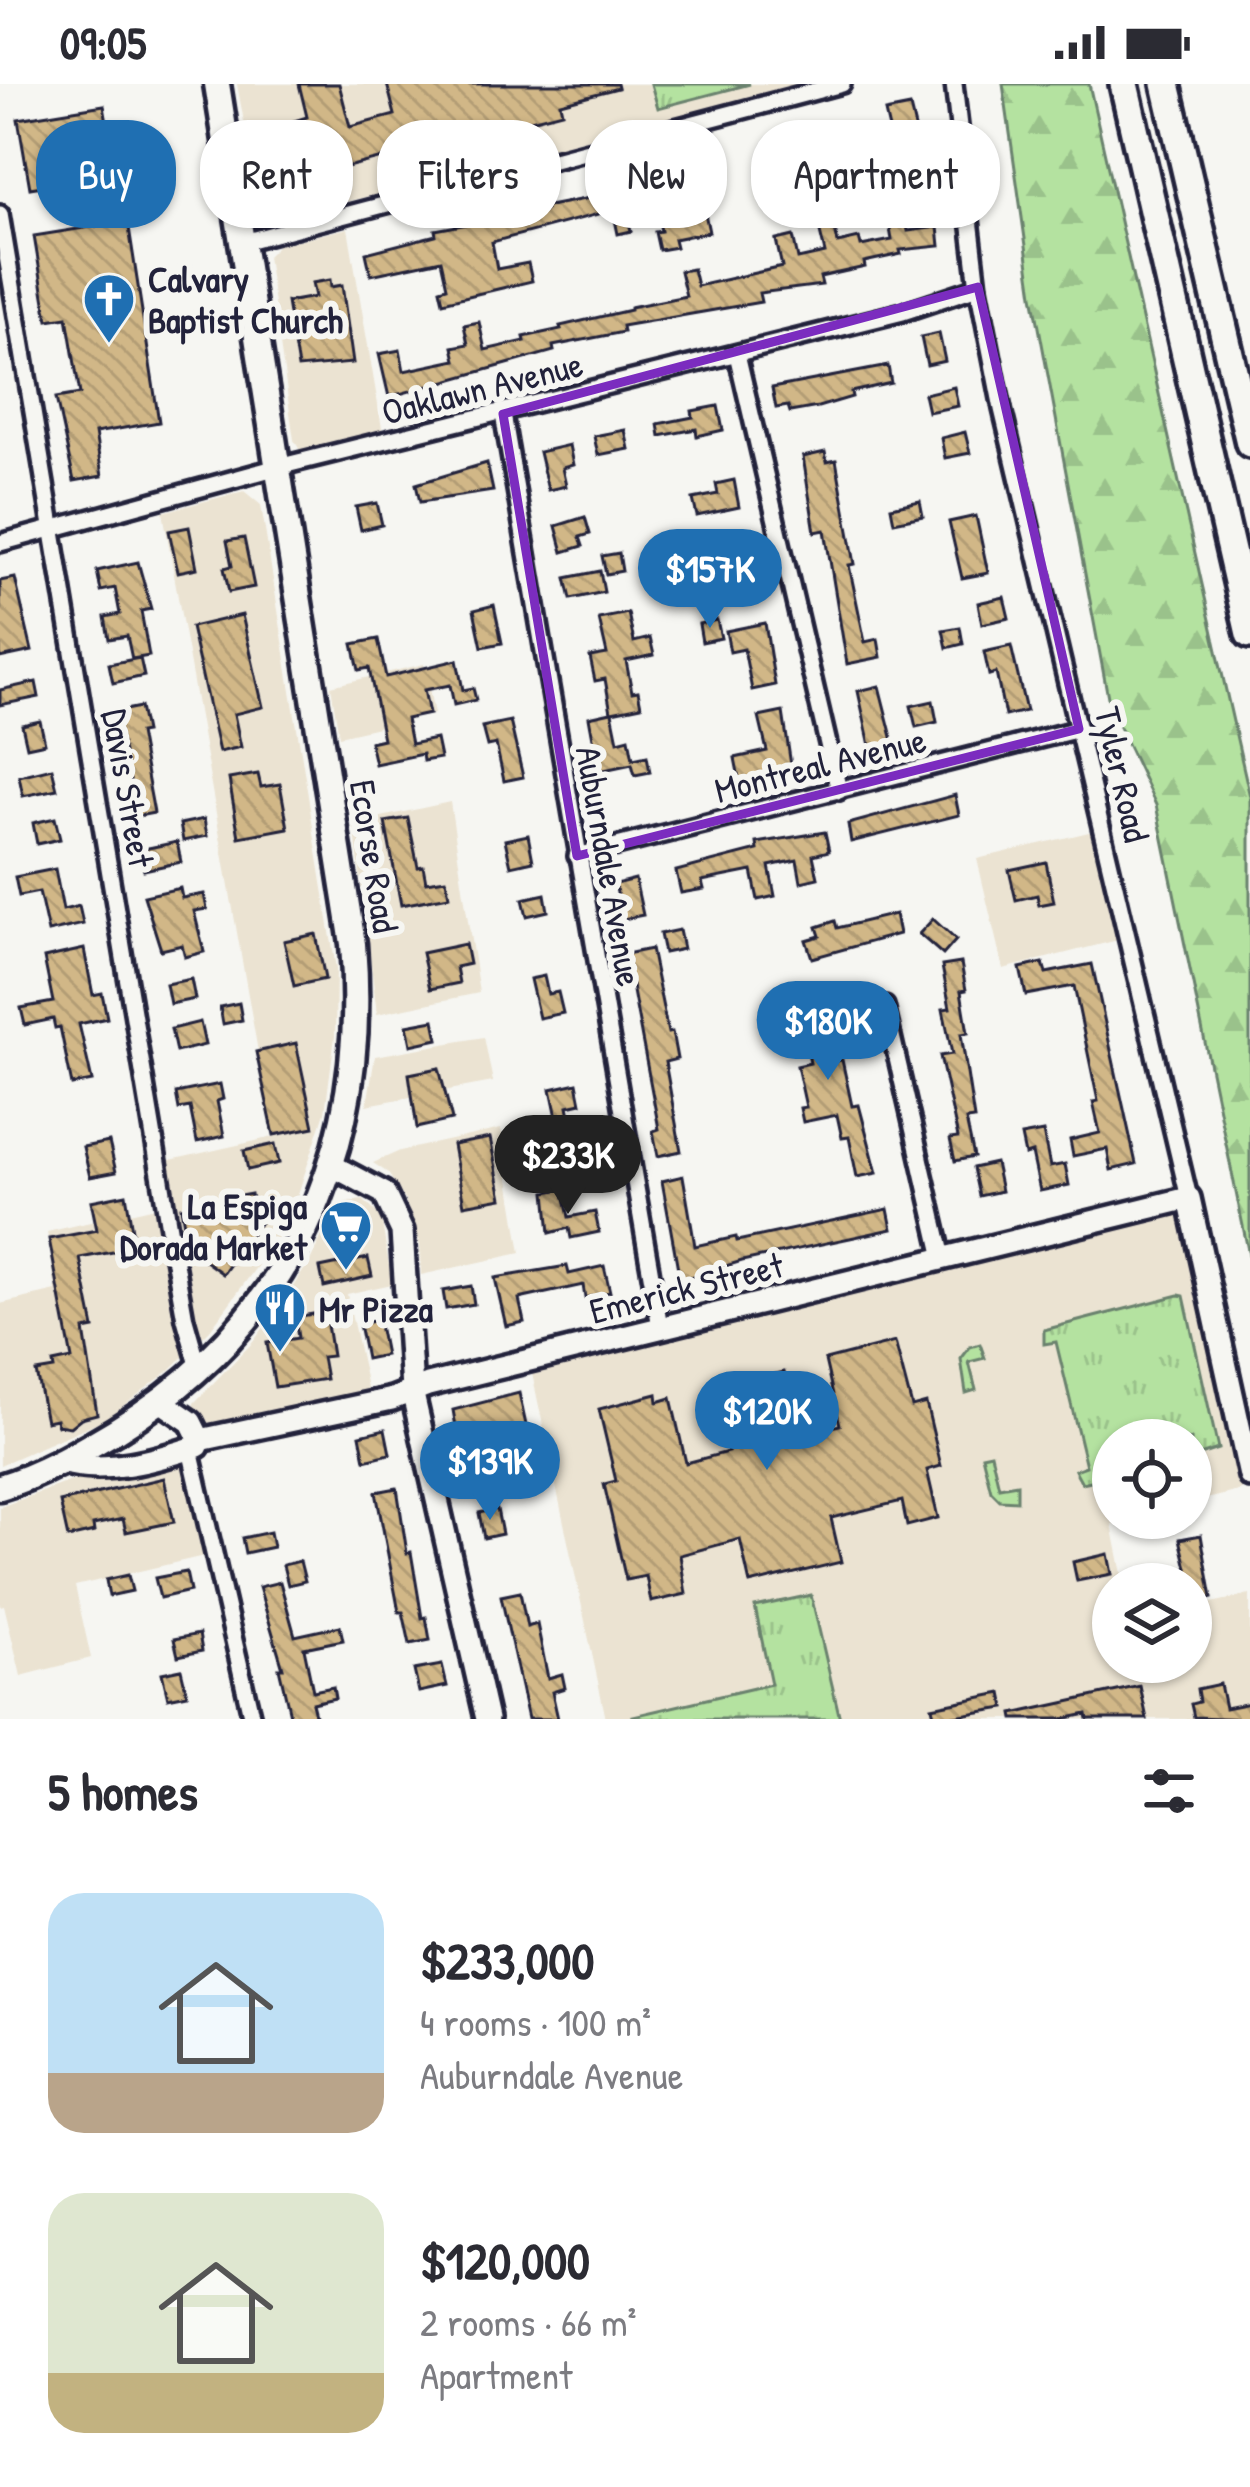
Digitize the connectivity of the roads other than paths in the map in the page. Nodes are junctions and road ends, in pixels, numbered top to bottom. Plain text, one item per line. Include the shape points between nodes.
1 (217, 84) edge
2 (842, 84) edge
3 (954, 84) edge
4 (1124, 84) edge
5 (1166, 84) edge
6 (0, 214) edge
7 (243, 242) junction
8 (978, 287) junction
9 (737, 354) junction
10 (503, 414) junction
11 (1250, 443) edge
12 (278, 467) junction
13 (51, 529) junction
14 (0, 542) edge
15 (1250, 634) edge
16 (1078, 729) junction
17 (838, 790) junction
18 (577, 856) junction
19 (885, 1006) dead end
20 (331, 1165) junction
21 (1189, 1198) junction
22 (943, 1258) junction
23 (661, 1327) junction
24 (200, 1372) junction
25 (412, 1390) junction
26 (162, 1402) junction
27 (196, 1445) junction
28 (61, 1462) junction
29 (1250, 1476) edge
30 (0, 1486) edge
31 (252, 1719) edge
32 (487, 1719) edge

1 - 7 main road, Ecorse Road
2 - 7 street
3 - 8 street, Tyler Road
4 - 15 highway
5 - 11 highway
6 - 13 street, Davis Street
7 - 12 main road, Ecorse Road
8 - 9 street, Oaklawn Avenue
8 - 16 street, Tyler Road
9 - 10 street, Oaklawn Avenue
9 - 17 street
10 - 12 street, Oaklawn Avenue
10 - 18 street, Auburndale Avenue
12 - 13 street, Oaklawn Avenue
12 - 20 main road, Ecorse Road via 356,987 352,1074
13 - 14 street, Oaklawn Avenue
13 - 24 street, Davis Street
16 - 17 street, Montreal Avenue
16 - 21 street, Tyler Road
17 - 18 street, Montreal Avenue
18 - 23 street, Auburndale Avenue
19 - 22 street
20 - 24 main road, Ecorse Road via 289,1259
20 - 25 street via 383,1193 402,1232
21 - 22 street, Emerick Street
21 - 29 street, Tyler Road
22 - 23 street, Emerick Street
23 - 25 street, Emerick Street
24 - 26 main road, Ecorse Road
25 - 27 street, Emerick Street
25 - 32 street
26 - 27 street via 191,1422
26 - 28 main road, Ecorse Road
27 - 28 street, Emerick Street via 86,1470
27 - 31 street
28 - 30 main road, Ecorse Road

